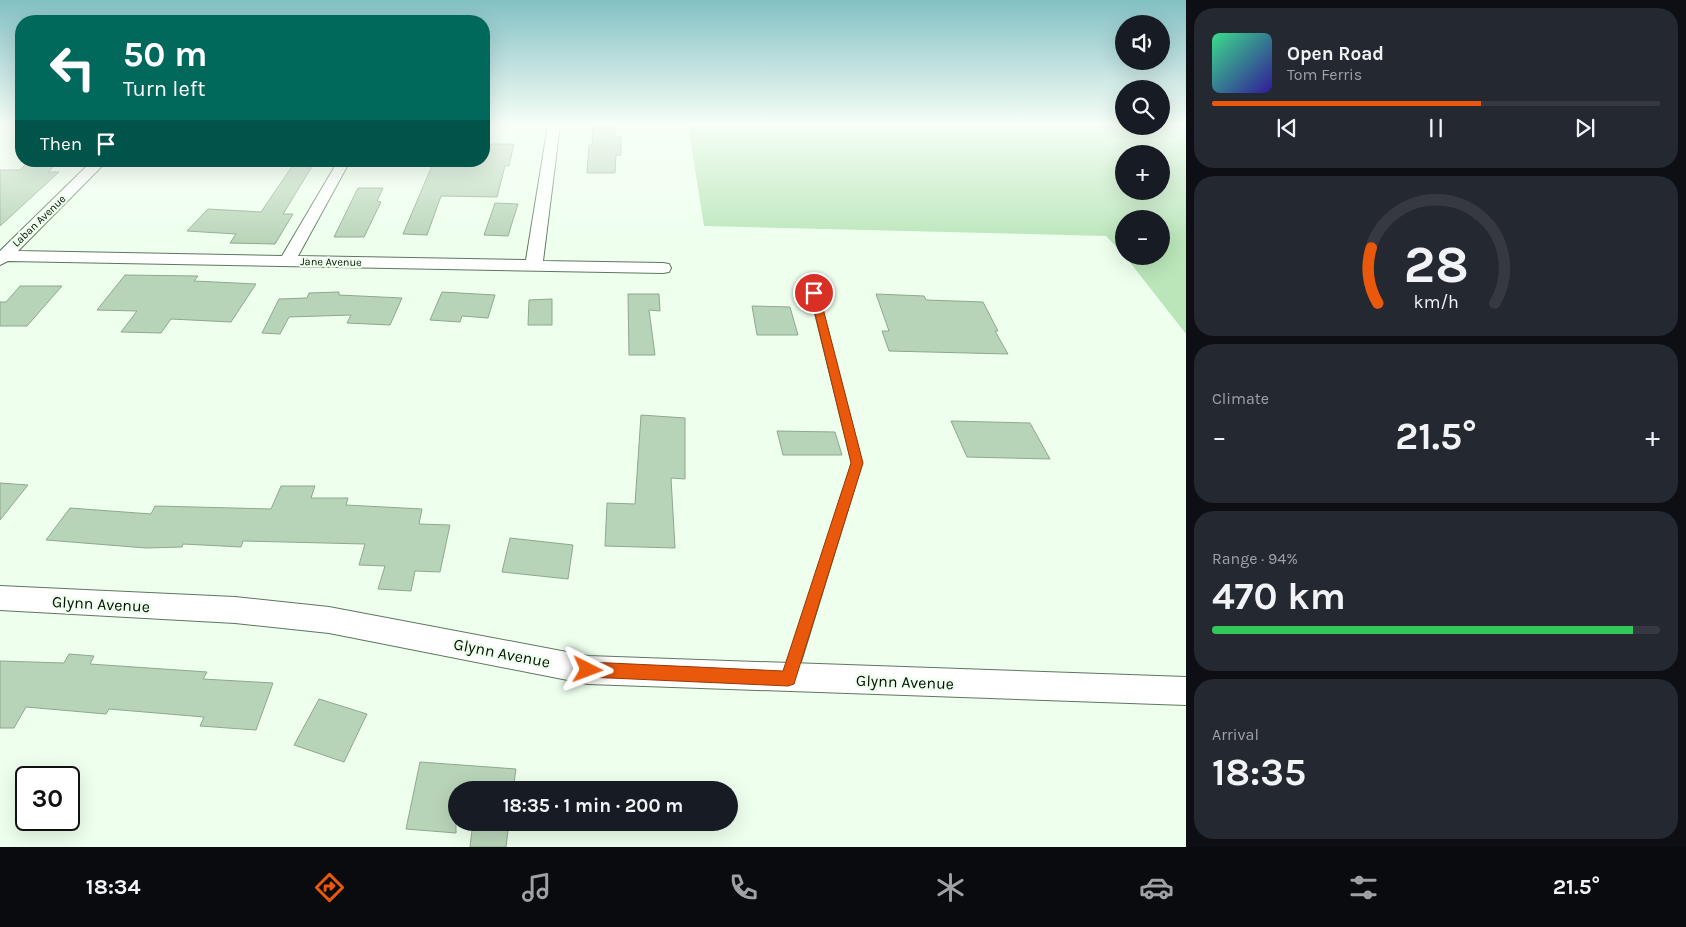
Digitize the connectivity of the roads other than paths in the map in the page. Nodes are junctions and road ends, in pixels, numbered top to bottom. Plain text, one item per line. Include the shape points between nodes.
1 (548, 165) edge
2 (94, 167) edge
3 (341, 167) edge
4 (1, 257) edge
5 (287, 261) junction
6 (534, 266) junction
7 (663, 268) dead end
8 (814, 293) dead end
9 (0, 598) edge
10 (788, 678) junction
11 (1186, 691) edge

1 - 6 street
2 - 4 street, Laban Avenue
3 - 5 street
4 - 5 street, Jane Avenue
5 - 6 street, Jane Avenue
6 - 7 street, Jane Avenue
8 - 10 lane via 857,463
9 - 10 street, Glynn Avenue via 235,610 329,620 588,670
10 - 11 street, Glynn Avenue

